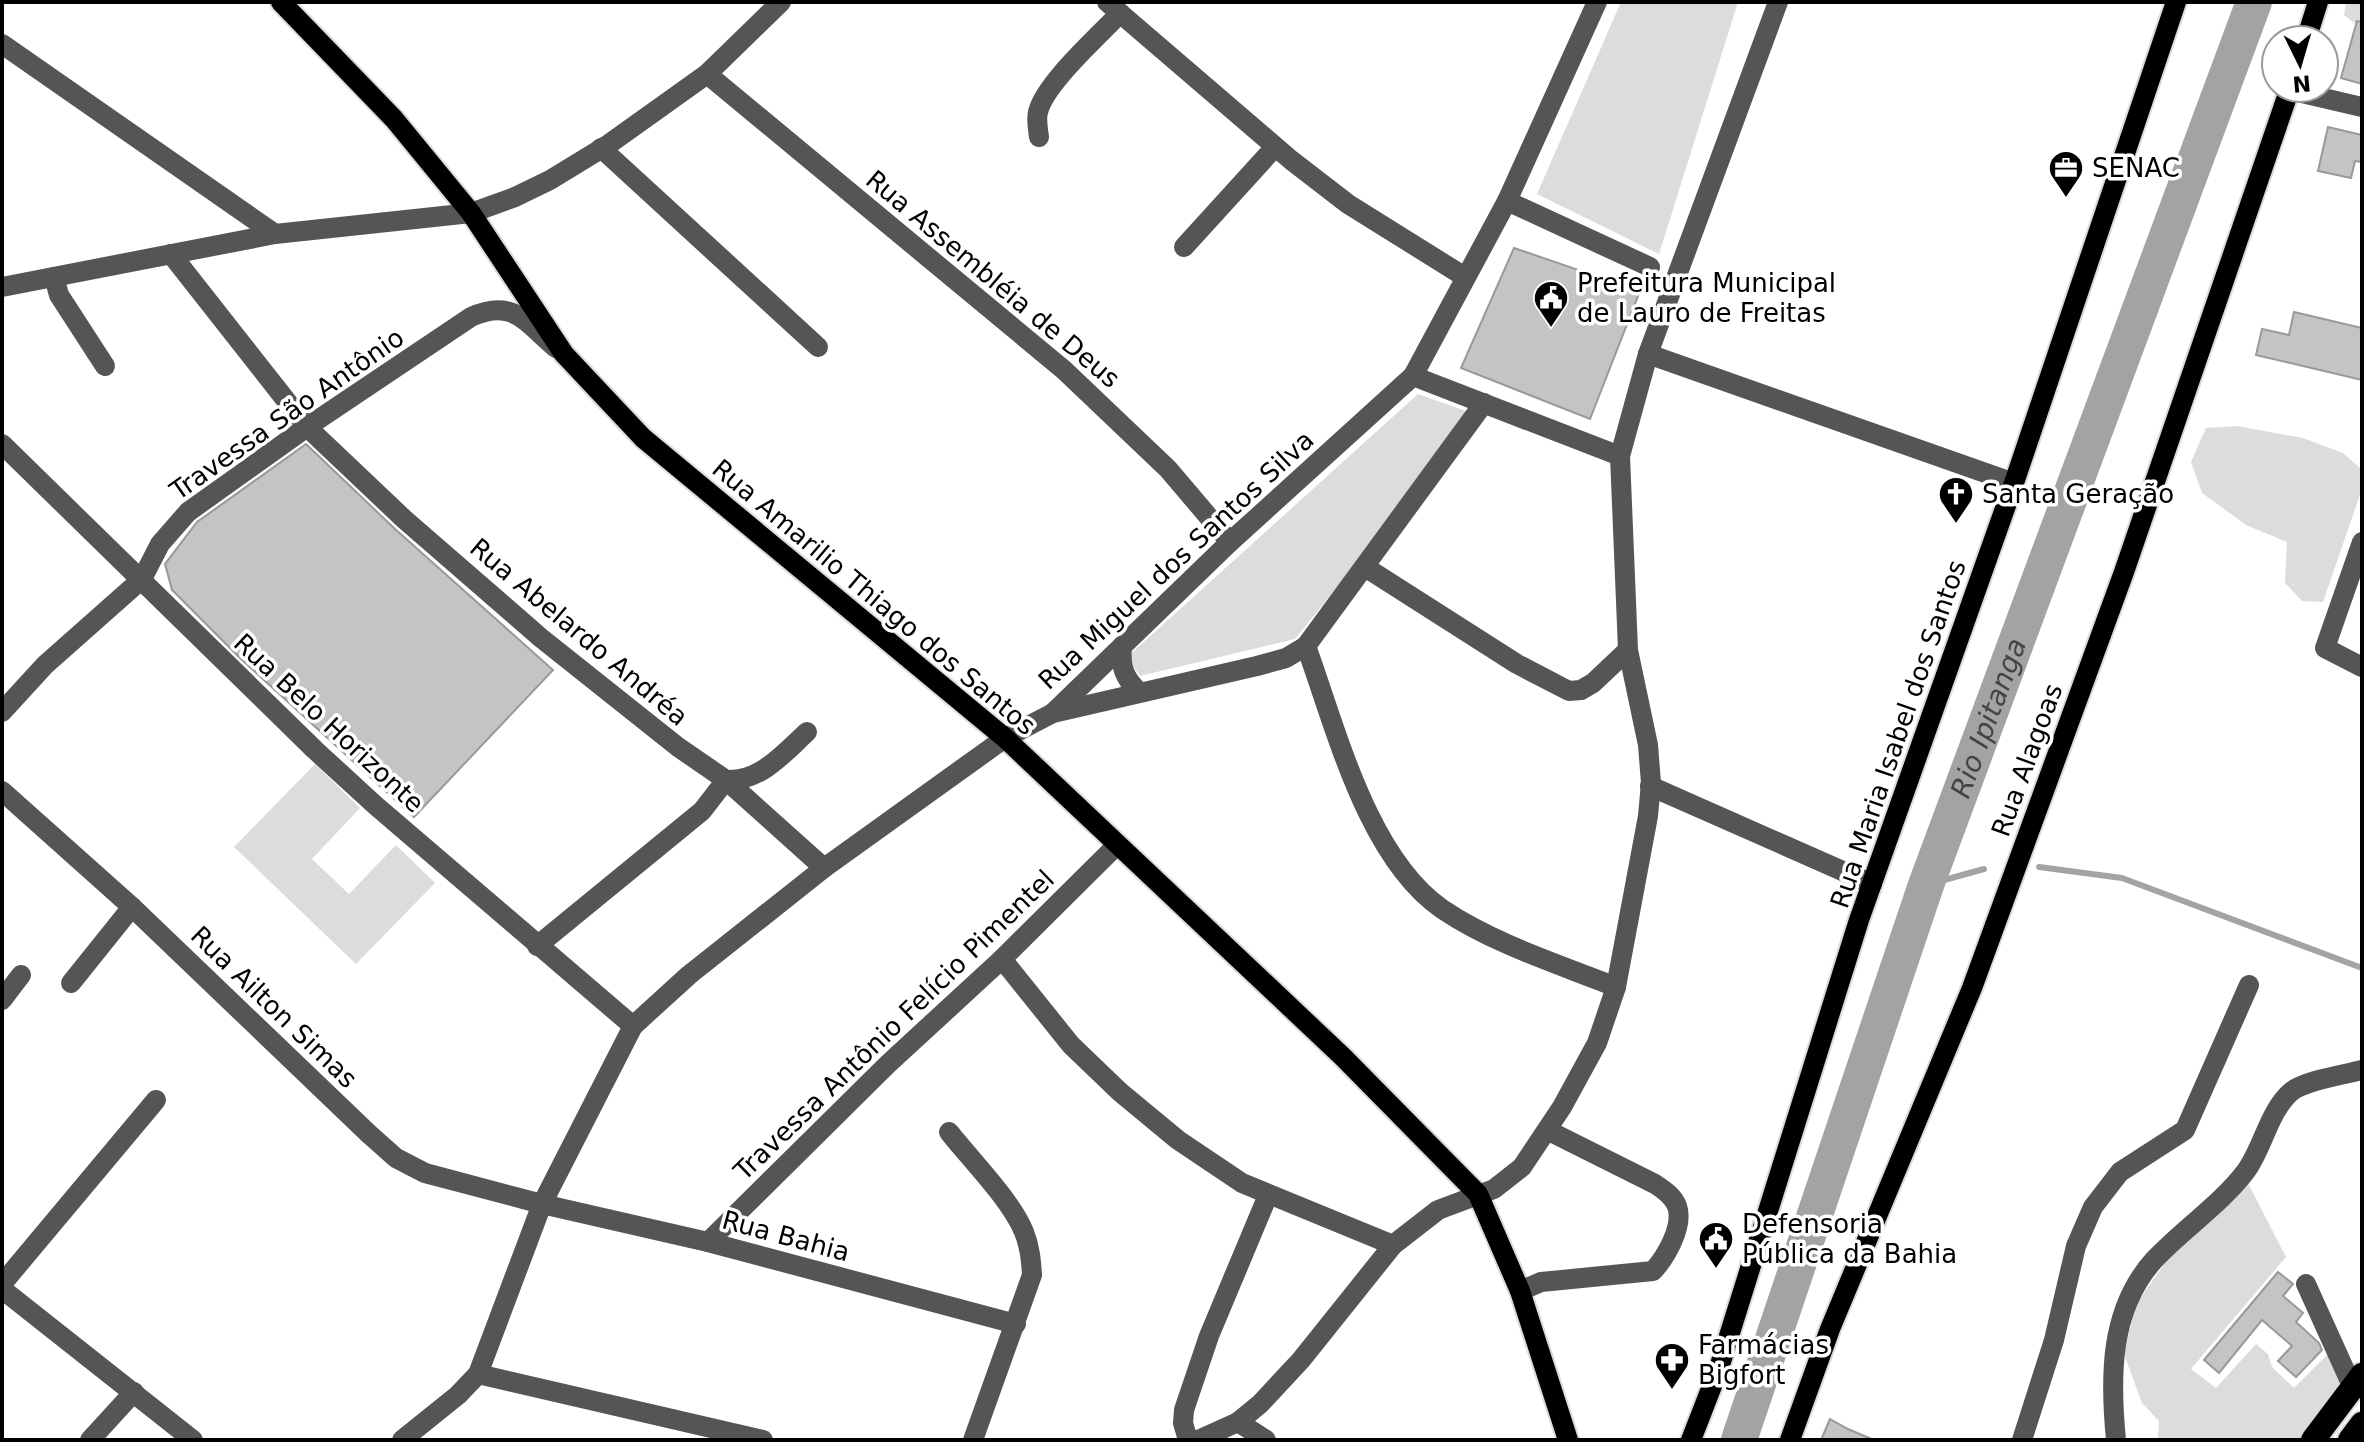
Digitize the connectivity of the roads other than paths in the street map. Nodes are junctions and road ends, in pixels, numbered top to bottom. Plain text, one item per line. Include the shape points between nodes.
1 (281, 2) edge
2 (781, 2) edge
3 (1597, 2) edge
4 (1778, 2) edge
5 (2176, 2) edge
6 (2318, 2) edge
7 (1114, 8) edge
8 (2311, 24) edge
9 (2, 44) edge
10 (707, 74) junction
11 (2340, 102) edge
12 (2284, 104) edge
13 (2362, 107) edge
14 (1039, 137) dead end
15 (1275, 147) junction
16 (601, 148) junction
17 (1507, 201) junction
18 (471, 213) junction
19 (275, 234) junction
20 (1184, 247) dead end
21 (171, 254) junction
22 (1650, 267) dead end
23 (54, 277) junction
24 (1465, 277) junction
25 (2, 287) edge
26 (818, 347) dead end
27 (564, 354) junction
28 (1648, 354) junction
29 (105, 366) dead end
30 (1413, 376) junction
31 (1484, 403) junction
32 (307, 427) junction
33 (2, 444) edge
34 (1620, 456) junction
35 (2014, 483) junction
36 (1230, 542) junction
37 (2362, 542) edge
38 (1365, 567) junction
39 (142, 579) junction
40 (1122, 646) junction
41 (1306, 646) junction
42 (1628, 650) junction
43 (2362, 667) edge
44 (1139, 692) junction
45 (2, 712) edge
46 (1053, 713) junction
47 (807, 732) dead end
48 (1005, 738) junction
49 (726, 780) junction
50 (1650, 786) junction
51 (2, 791) edge
52 (1117, 845) junction
53 (824, 868) junction
54 (1872, 884) junction
55 (132, 907) junction
56 (537, 946) junction
57 (1002, 959) junction
58 (21, 975) dead end
59 (71, 983) dead end
60 (2249, 985) dead end
61 (1616, 987) junction
62 (2, 1000) edge
63 (633, 1026) junction
64 (2362, 1070) edge
65 (156, 1100) dead end
66 (1547, 1130) junction
67 (949, 1132) dead end
68 (1478, 1194) junction
69 (1268, 1195) junction
70 (542, 1204) junction
71 (708, 1242) junction
72 (1393, 1245) junction
73 (2306, 1284) dead end
74 (2, 1286) edge
75 (1520, 1291) junction
76 (1016, 1324) junction
77 (478, 1374) junction
78 (2358, 1382) edge
79 (134, 1392) junction
80 (1238, 1422) junction
81 (2362, 1424) edge
82 (706, 1427) junction
83 (90, 1440) edge
84 (193, 1440) edge
85 (402, 1440) edge
86 (723, 1440) edge
87 (763, 1440) edge
88 (973, 1440) edge
89 (1188, 1440) edge
90 (1198, 1440) edge
91 (1266, 1440) edge
92 (1568, 1440) edge
93 (1691, 1440) edge
94 (1790, 1440) edge
95 (2022, 1440) edge
96 (2116, 1440) edge
97 (2313, 1440) edge
98 (2350, 1440) edge

1 - 18 main road, Rua Amarilio Thiago dos Santos via 394,119
2 - 10 street
3 - 17 street, Rua Miguel dos Santos Silva
4 - 28 street
5 - 35 main road, Rua Maria Isabel dos Santos
6 - 8 main road
7 - 14 street via 1042,100
7 - 15 street
9 - 19 street
10 - 16 street
10 - 36 street, Rua Assembléia de Deus via 1064,370 1168,469
11 - 13 street
12 - 94 main road, Rua Alagoas via 2124,572 1972,988 1830,1329
15 - 20 street
15 - 24 street via 1348,204
16 - 18 street via 550,180
16 - 26 street
17 - 22 street
17 - 24 street, Rua Miguel dos Santos Silva
18 - 19 street
18 - 27 main road, Rua Amarilio Thiago dos Santos
19 - 21 street
21 - 23 street
21 - 32 street, Rua Abelardo Andréa
23 - 25 street
23 - 29 street via 59,295
24 - 30 street, Rua Miguel dos Santos Silva
27 - 32 street, Travessa São Antônio via 512,311 487,310
27 - 48 main road, Rua Amarilio Thiago dos Santos via 643,438
28 - 34 street
28 - 35 street
30 - 31 street
30 - 36 street, Rua Miguel dos Santos Silva
31 - 34 street
31 - 38 street
32 - 39 street, Travessa São Antônio via 188,512 160,544
32 - 49 street, Rua Abelardo Andréa via 541,638
33 - 39 street, Rua Belo Horizonte
34 - 42 street
35 - 54 main road, Rua Maria Isabel dos Santos
36 - 40 street, Rua Miguel dos Santos Silva
37 - 43 street via 2325,648
38 - 41 street
38 - 42 street via 1569,691 1593,683
39 - 45 street, Travessa São Antônio via 45,665
39 - 56 street, Rua Belo Horizonte via 315,750
40 - 44 street via 1122,671
40 - 46 street, Rua Miguel dos Santos Silva
41 - 44 street via 1286,658
41 - 61 street via 1370,817 1412,881 1442,908 1486,933
42 - 50 street via 1648,745
44 - 46 street
46 - 48 street, Rua Miguel dos Santos Silva
47 - 49 street via 761,772 743,781
48 - 52 main road, Rua Amarilio Thiago dos Santos
48 - 53 street, Rua Miguel dos Santos Silva
49 - 53 street, Rua Abelardo Andréa
49 - 56 street via 702,811
50 - 54 street
50 - 61 street
51 - 55 street, Rua Ailton Simas
52 - 57 street, Travessa Antônio Felício Pimentel
52 - 68 main road, Rua Amarilio Thiago dos Santos via 1343,1057
53 - 63 street, Rua Miguel dos Santos Silva
54 - 93 main road, Rua Maria Isabel dos Santos via 1719,1368
55 - 59 street
55 - 70 street, Rua Ailton Simas via 396,1158 425,1173
56 - 63 street, Rua Belo Horizonte
57 - 69 street via 1071,1045 1120,1092 1178,1140
57 - 71 street, Travessa Antônio Felício Pimentel
58 - 62 street
60 - 95 street via 2185,1130 2120,1172 2093,1207 2076,1246 2054,1340
61 - 66 street via 1597,1043
63 - 70 street, Rua Miguel dos Santos Silva
64 - 96 street via 2292,1091 2247,1169 2153,1262 2136,1287 2123,1314 2113,1359
65 - 74 street
66 - 68 street via 1508,1180
66 - 75 street via 1670,1194 1678,1208 1677,1225 1653,1271 1541,1282
67 - 76 street via 1023,1230 1032,1275
68 - 72 street via 1438,1210
68 - 75 main road
69 - 72 street
69 - 89 street via 1184,1410
70 - 71 street, Rua Bahia
70 - 77 street, Rua Miguel dos Santos Silva
71 - 76 street, Rua Bahia
72 - 80 street via 1301,1360
73 - 78 street
74 - 79 street
75 - 92 main road
76 - 88 street
77 - 82 street
77 - 85 street
78 - 97 highway
79 - 83 street
79 - 84 street
80 - 90 street
80 - 91 street
81 - 98 highway
82 - 86 street
82 - 87 street

